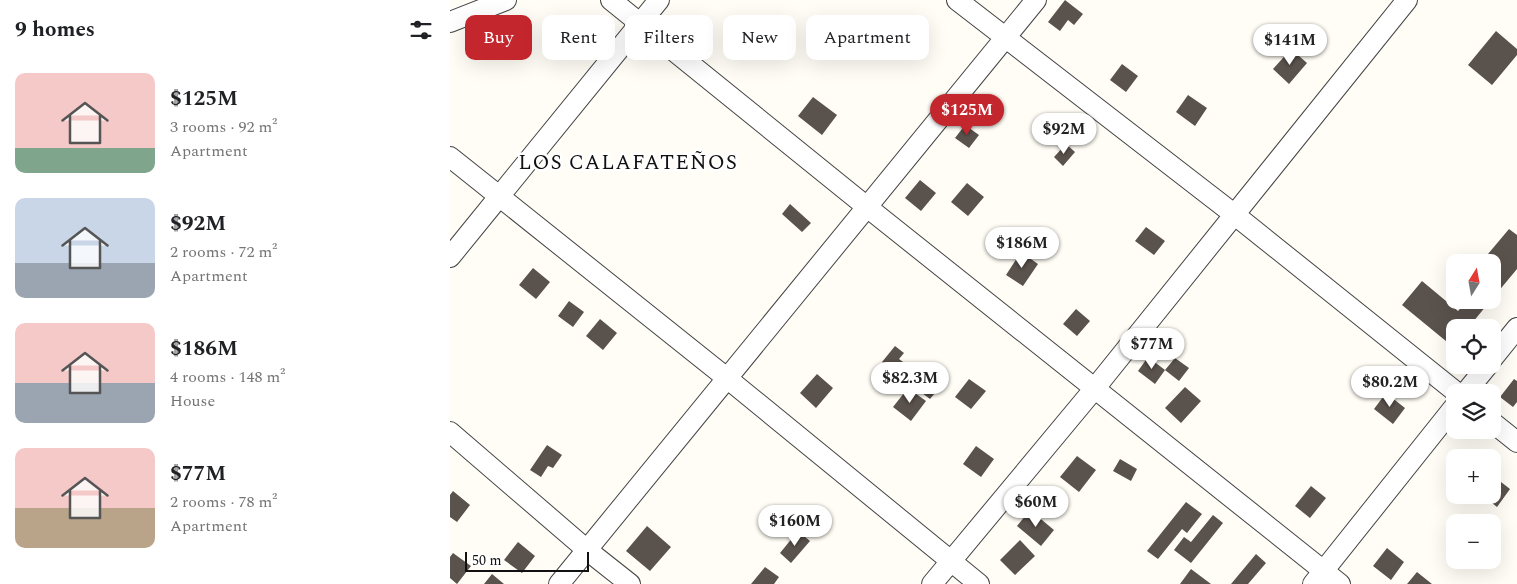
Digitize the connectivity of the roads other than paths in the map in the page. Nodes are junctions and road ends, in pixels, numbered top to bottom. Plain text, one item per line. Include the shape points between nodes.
1 (506, 0) edge
2 (611, 0) edge
3 (659, 0) edge
4 (957, 0) edge
5 (1036, 0) edge
6 (1407, 0) edge
7 (630, 15) edge
8 (647, 15) edge
9 (450, 22) edge
10 (1006, 36) junction
11 (625, 42) edge
12 (686, 60) edge
13 (450, 157) edge
14 (500, 197) junction
15 (867, 207) junction
16 (1236, 215) junction
17 (450, 256) edge
18 (1517, 328) edge
19 (1501, 348) edge
20 (1481, 374) edge
21 (728, 379) junction
22 (1446, 384) edge
23 (1473, 384) edge
24 (1095, 388) junction
25 (1446, 417) edge
26 (1501, 429) edge
27 (450, 432) edge
28 (1517, 442) edge
29 (587, 550) junction
30 (950, 561) junction
31 (1319, 577) edge
32 (559, 584) edge
33 (630, 584) edge
34 (932, 584) edge
35 (979, 584) edge
36 (1340, 584) edge

1 - 9 street
2 - 7 street
3 - 8 street
4 - 10 street
5 - 10 street
6 - 16 street
10 - 15 street
10 - 16 street
11 - 14 street
12 - 15 street
13 - 14 street
14 - 17 street
14 - 21 street
15 - 21 street
15 - 24 street
16 - 22 street
16 - 24 street
18 - 19 street
20 - 23 street
21 - 29 street
21 - 30 street
24 - 30 street
24 - 31 street
25 - 31 street
26 - 28 street
27 - 29 street
29 - 32 street
29 - 33 street
30 - 34 street
30 - 35 street
31 - 36 street

